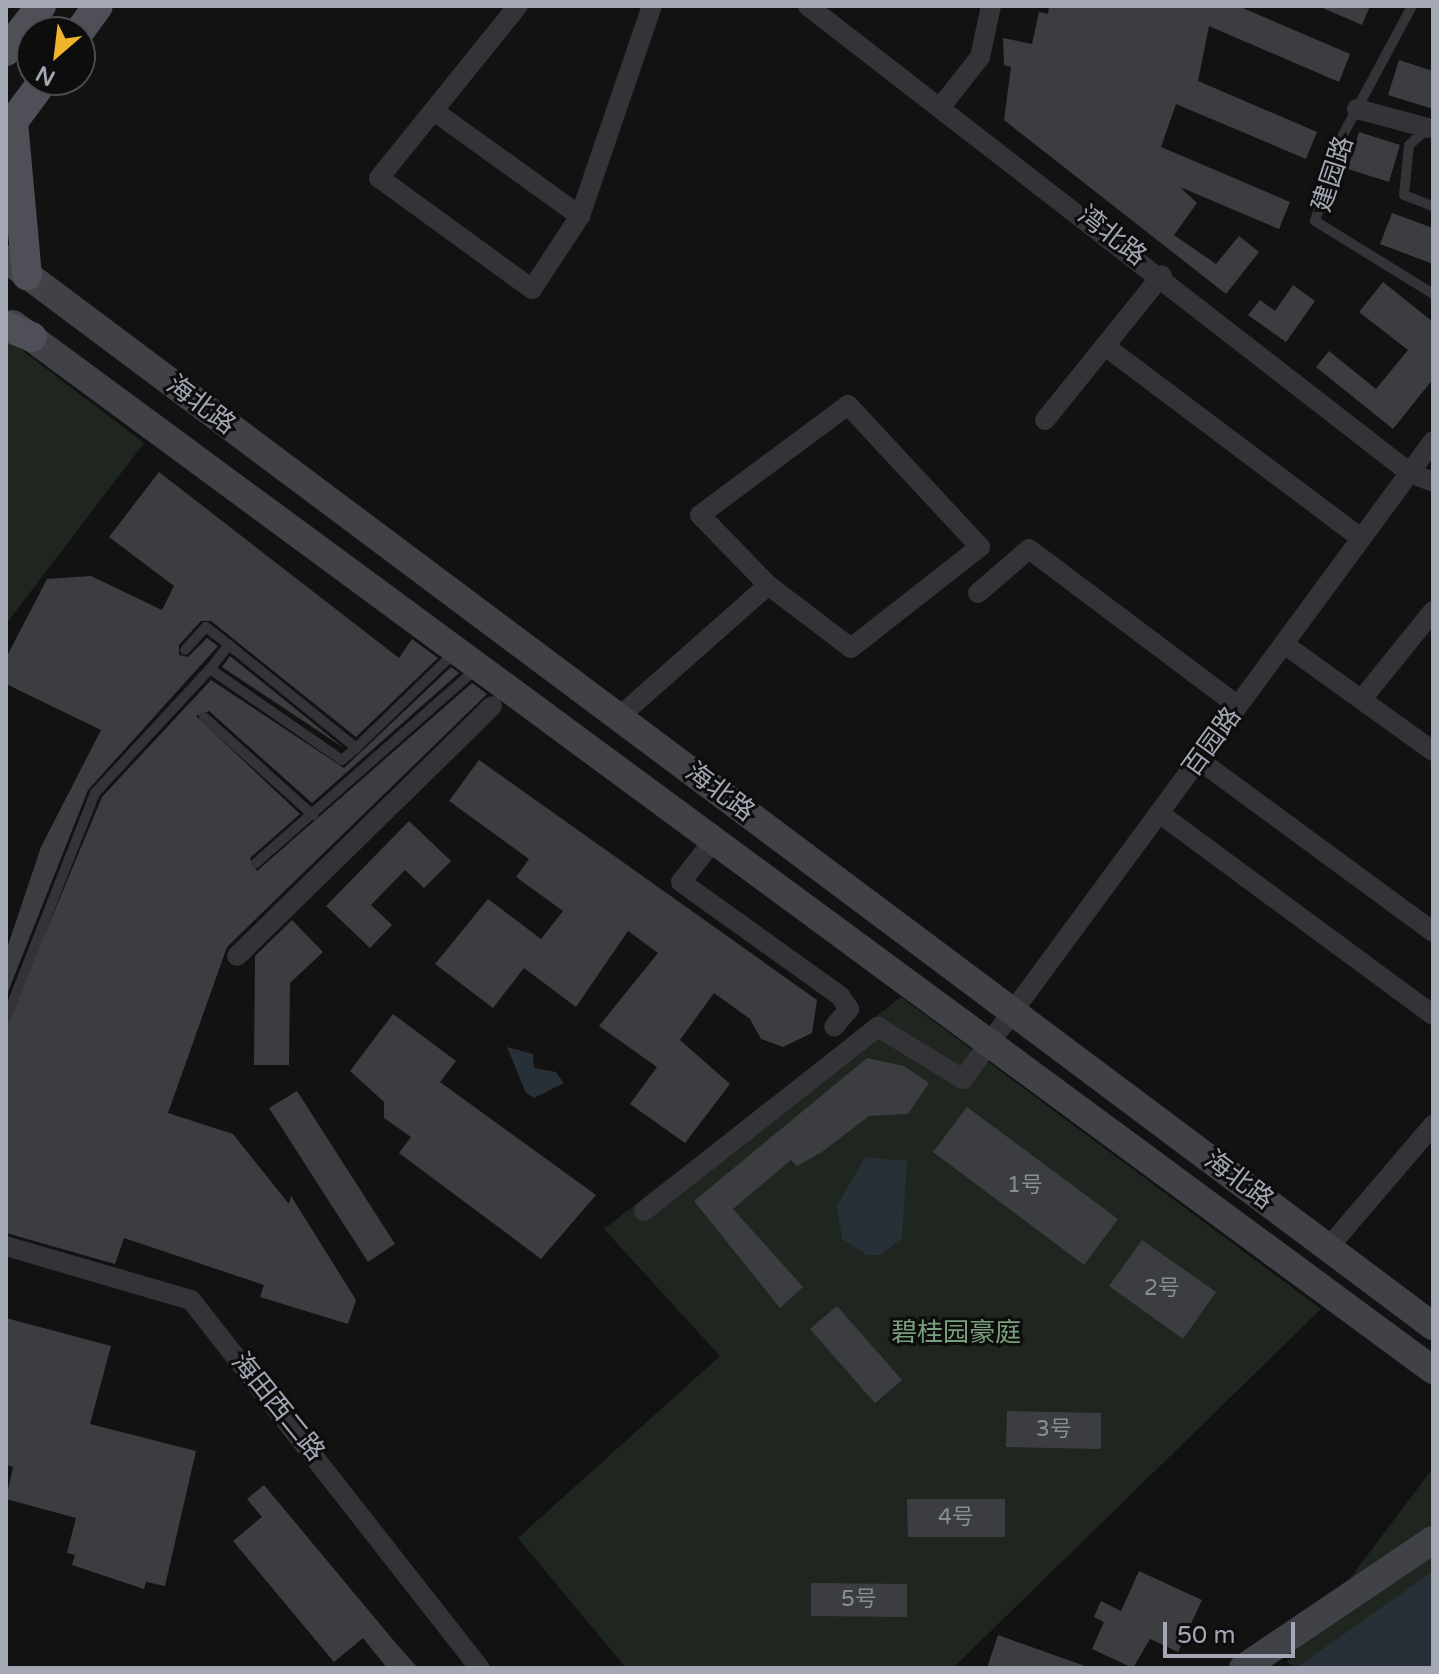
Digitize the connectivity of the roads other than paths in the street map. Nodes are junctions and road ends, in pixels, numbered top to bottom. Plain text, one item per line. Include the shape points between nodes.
1 (41, 6) edge
2 (518, 6) edge
3 (652, 6) edge
4 (808, 6) edge
5 (991, 6) edge
6 (1412, 6) edge
7 (6, 51) edge
8 (32, 96) edge
9 (943, 104) junction
10 (1357, 109) junction
11 (434, 111) junction
12 (9, 127) edge
13 (1431, 127) edge
14 (1433, 206) edge
15 (580, 216) junction
16 (16, 267) edge
17 (1162, 275) junction
18 (1433, 294) edge
19 (6, 319) edge
20 (19, 331) edge
21 (1105, 346) junction
22 (1045, 420) dead end
23 (1433, 441) edge
24 (1410, 473) junction
25 (1433, 482) edge
26 (1361, 538) junction
27 (768, 585) junction
28 (978, 593) dead end
29 (1433, 611) edge
30 (1284, 644) junction
31 (229, 645) junction
32 (185, 650) dead end
33 (469, 657) junction
34 (210, 669) junction
35 (501, 697) junction
36 (1362, 699) junction
37 (1238, 706) junction
38 (204, 717) dead end
39 (619, 717) junction
40 (356, 748) junction
41 (469, 750) dead end
42 (1433, 751) edge
43 (1199, 760) junction
44 (1159, 813) junction
45 (313, 815) junction
46 (713, 841) junction
47 (256, 863) dead end
48 (1433, 932) edge
49 (237, 956) dead end
50 (1014, 1010) junction
51 (1433, 1015) edge
52 (6, 1019) edge
53 (834, 1027) dead end
54 (991, 1042) junction
55 (1433, 1125) edge
56 (644, 1211) dead end
57 (6, 1246) edge
58 (1328, 1248) junction
59 (1433, 1326) edge
60 (1433, 1370) edge
61 (1433, 1540) edge
62 (480, 1668) edge
63 (1243, 1668) edge

1 - 7 main road
2 - 11 street
3 - 15 street
4 - 9 street, 湾北路
5 - 9 street via 980,57
6 - 10 lane, 建园路
8 - 12 main road
9 - 17 street, 湾北路
10 - 13 street
10 - 18 lane, 建园路 via 1315,221 1373,263
11 - 15 street
11 - 15 street via 379,178 532,289
12 - 16 main road
13 - 14 lane via 1409,145 1404,195
16 - 39 street, 海北路
17 - 21 street
17 - 24 street, 湾北路
19 - 20 street, 海北路
20 - 33 street, 海北路
21 - 22 street
21 - 26 street
23 - 24 street, 百园路
24 - 25 street, 湾北路
24 - 26 street, 百园路
26 - 30 street, 百园路
27 - 27 street via 851,648 980,547 848,405 700,515
27 - 39 street
28 - 37 street via 1029,549
29 - 36 street
30 - 36 street
30 - 37 street, 百园路
31 - 32 lane via 206,627
31 - 34 lane
31 - 40 lane
33 - 35 street, 海北路
33 - 40 lane
33 - 45 lane
34 - 40 lane via 342,760
34 - 52 lane via 95,793
35 - 41 street
35 - 46 street, 海北路
35 - 49 street
36 - 42 street
37 - 43 street, 百园路
38 - 45 lane
39 - 50 street, 海北路
43 - 44 street, 百园路
43 - 48 street
44 - 50 street, 百园路
44 - 51 street
45 - 47 lane
46 - 53 street via 681,882 840,996 849,1009
46 - 54 street, 海北路
50 - 54 street, 百园路
50 - 58 street, 海北路
54 - 56 street, 百园路 via 963,1079 878,1027
54 - 60 street, 海北路
55 - 58 street
57 - 62 street, 海田西二路 via 191,1300
58 - 59 street, 海北路
61 - 63 street

